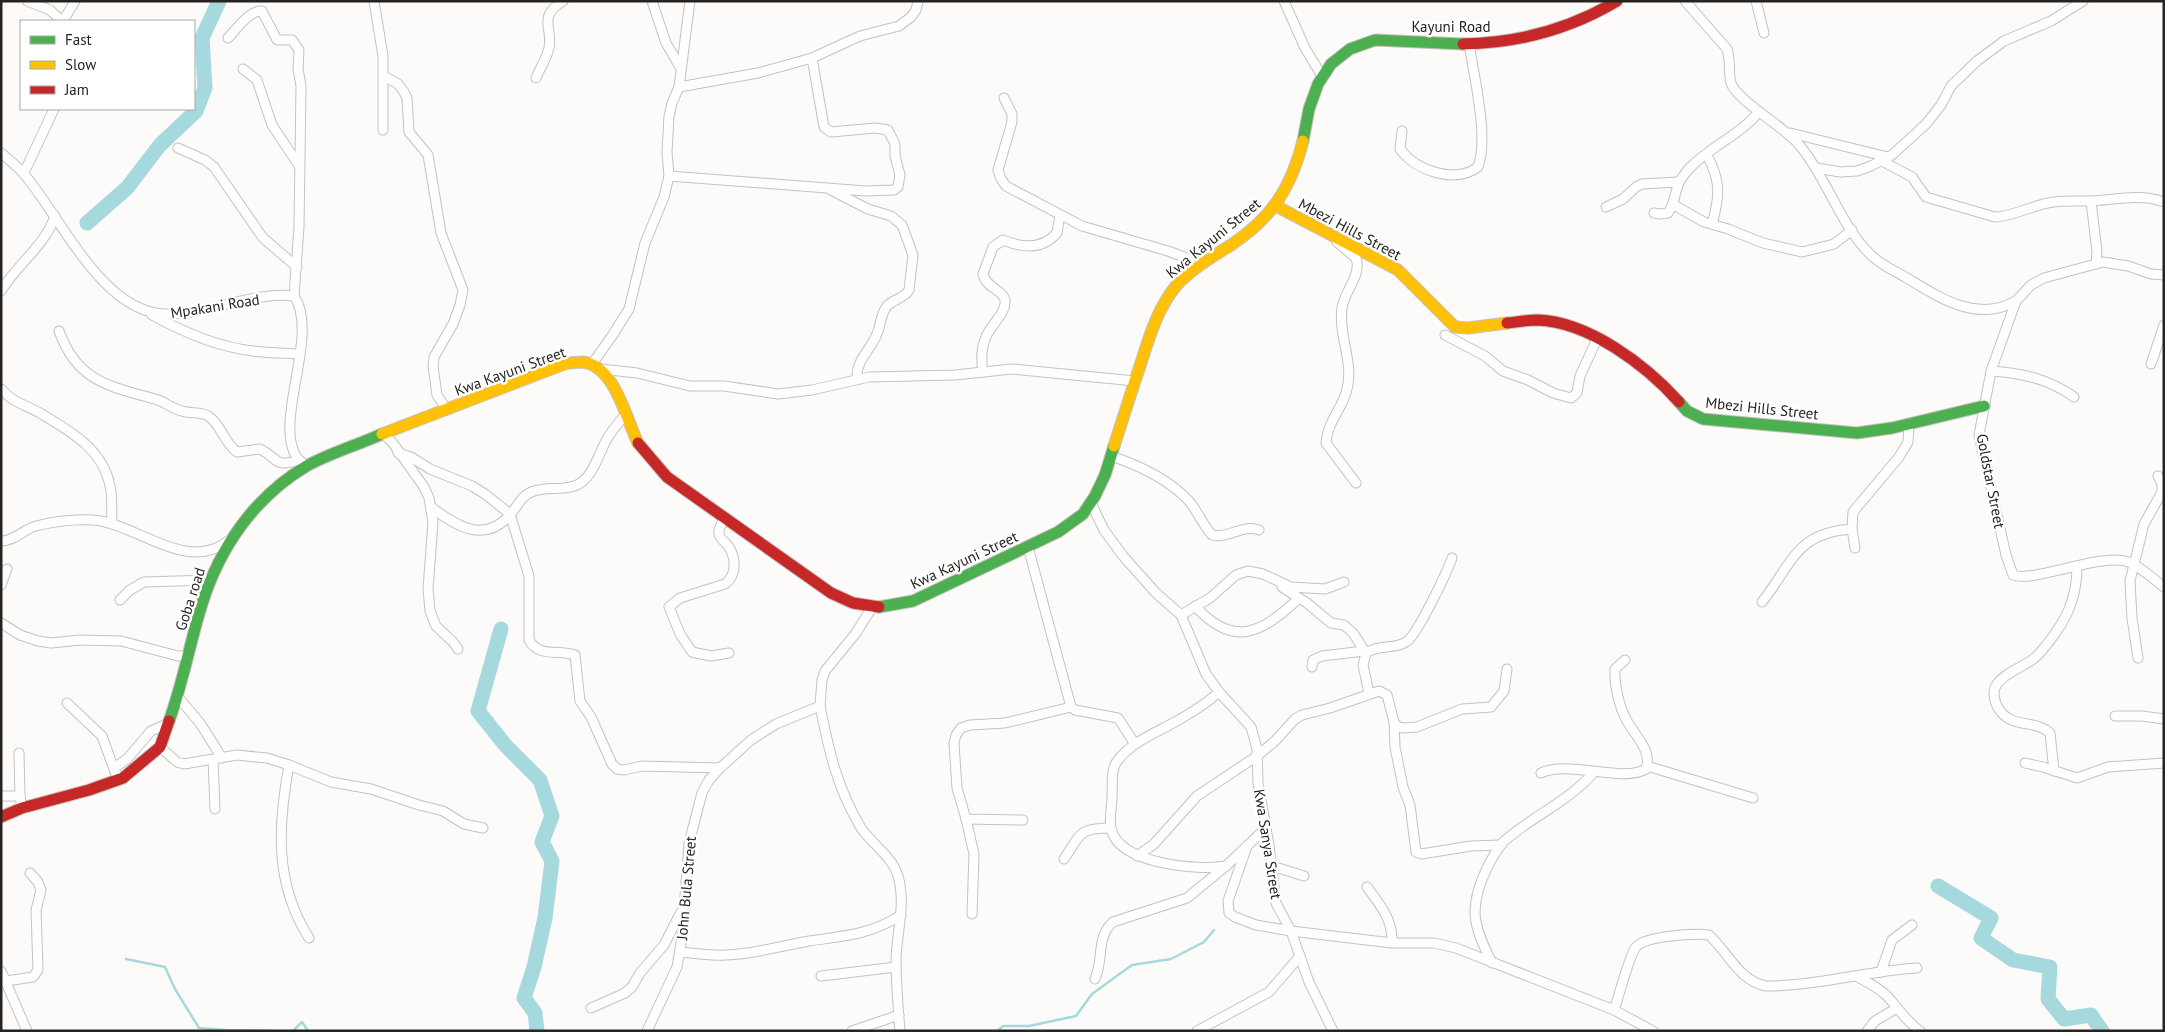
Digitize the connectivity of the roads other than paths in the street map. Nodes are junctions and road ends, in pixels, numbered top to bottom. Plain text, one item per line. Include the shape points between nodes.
1 (27, 1) edge
2 (76, 1) edge
3 (374, 1) edge
4 (563, 1) edge
5 (652, 1) edge
6 (690, 1) edge
7 (918, 1) edge
8 (1284, 1) edge
9 (1617, 1) edge
10 (1685, 1) edge
11 (1756, 1) edge
12 (2083, 1) edge
13 (62, 20) edge
14 (64, 20) edge
15 (1764, 33) dead end
16 (228, 38) dead end
17 (1469, 44) junction
18 (812, 58) junction
19 (680, 67) junction
20 (243, 69) dead end
21 (384, 76) junction
22 (1322, 76) junction
23 (536, 78) dead end
24 (679, 87) junction
25 (1004, 98) dead end
26 (54, 110) edge
27 (1759, 112) junction
28 (383, 130) dead end
29 (1402, 131) dead end
30 (1790, 133) junction
31 (178, 148) dead end
32 (1, 153) edge
33 (1707, 155) junction
34 (1885, 159) junction
35 (300, 167) junction
36 (1817, 168) junction
37 (24, 173) junction
38 (669, 176) junction
39 (1678, 182) junction
40 (829, 188) junction
41 (2091, 201) junction
42 (2164, 202) edge
43 (1674, 205) junction
44 (1276, 206) junction
45 (1606, 207) dead end
46 (1654, 213) dead end
47 (1060, 214) junction
48 (55, 216) junction
49 (1712, 224) junction
50 (1852, 230) junction
51 (1330, 234) junction
52 (1203, 264) junction
53 (2096, 264) junction
54 (297, 267) junction
55 (2164, 275) edge
56 (1, 291) edge
57 (294, 296) junction
58 (2016, 300) junction
59 (150, 314) junction
60 (2164, 325) edge
61 (59, 331) dead end
62 (1445, 336) dead end
63 (1597, 338) junction
64 (300, 354) junction
65 (2151, 364) dead end
66 (596, 367) junction
67 (1991, 371) junction
68 (983, 372) junction
69 (857, 378) junction
70 (1135, 381) junction
71 (1, 389) edge
72 (2074, 397) dead end
73 (1984, 406) junction
74 (447, 410) junction
75 (626, 414) junction
76 (1909, 423) junction
77 (382, 434) junction
78 (398, 453) junction
79 (1111, 456) junction
80 (303, 463) junction
81 (2158, 476) dead end
82 (1356, 483) dead end
83 (1091, 503) junction
84 (432, 508) junction
85 (510, 514) junction
86 (724, 519) junction
87 (112, 524) junction
88 (1852, 529) junction
89 (1259, 530) dead end
90 (231, 539) junction
91 (1, 542) edge
92 (1028, 547) junction
93 (1855, 548) dead end
94 (1452, 558) dead end
95 (2134, 565) junction
96 (2077, 566) junction
97 (7, 569) dead end
98 (211, 580) junction
99 (1276, 581) junction
100 (1344, 582) dead end
101 (1, 585) edge
102 (2164, 587) edge
103 (1299, 598) junction
104 (120, 600) dead end
105 (1762, 602) dead end
106 (1195, 606) junction
107 (871, 609) junction
108 (1181, 615) junction
109 (1, 623) edge
110 (458, 649) dead end
111 (1365, 652) junction
112 (729, 653) dead end
113 (188, 656) junction
114 (2138, 658) dead end
115 (1625, 660) dead end
116 (1312, 667) dead end
117 (1507, 669) dead end
118 (1219, 692) junction
119 (1369, 693) junction
120 (178, 697) junction
121 (67, 702) dead end
122 (820, 706) junction
123 (1071, 707) junction
124 (2115, 716) dead end
125 (2164, 719) edge
126 (1394, 722) junction
127 (169, 723) junction
128 (1135, 744) junction
129 (160, 747) junction
130 (19, 753) dead end
131 (1257, 756) junction
132 (217, 759) junction
133 (2164, 763) edge
134 (289, 764) junction
135 (2025, 764) dead end
136 (1647, 766) junction
137 (114, 768) junction
138 (720, 768) junction
139 (2054, 771) junction
140 (1594, 772) junction
141 (1541, 774) dead end
142 (118, 780) junction
143 (1, 796) edge
144 (20, 796) junction
145 (1754, 798) dead end
146 (22, 808) junction
147 (215, 809) dead end
148 (1, 817) edge
149 (966, 819) junction
150 (1023, 820) dead end
151 (483, 828) dead end
152 (1111, 828) junction
153 (1265, 829) junction
154 (1500, 845) junction
155 (1246, 848) junction
156 (1137, 856) junction
157 (1064, 859) dead end
158 (1226, 866) junction
159 (1272, 866) junction
160 (30, 873) dead end
161 (1304, 876) dead end
162 (1367, 887) dead end
163 (683, 908) junction
164 (972, 914) dead end
165 (901, 915) junction
166 (1912, 925) dead end
167 (1291, 931) junction
168 (308, 938) dead end
169 (1392, 943) junction
170 (680, 952) junction
171 (1300, 954) junction
172 (1492, 963) junction
173 (896, 967) junction
174 (1917, 968) dead end
175 (1, 971) edge
176 (1881, 972) junction
177 (821, 976) dead end
178 (1856, 976) junction
179 (1095, 979) dead end
180 (6, 981) junction
181 (591, 1008) dead end
182 (1897, 1008) junction
183 (1614, 1010) junction
184 (899, 1015) junction
185 (27, 1031) edge
186 (647, 1031) edge
187 (852, 1031) edge
188 (900, 1031) edge
189 (1197, 1031) edge
190 (1332, 1031) edge
191 (1653, 1031) edge
192 (1867, 1031) edge
193 (1920, 1031) edge

1 - 13 street via 50,10
2 - 14 street
3 - 21 street
4 - 23 street via 547,21 549,46
5 - 19 street via 666,43
6 - 19 street
7 - 18 street via 911,17 899,26 852,39
8 - 22 street via 1305,48
9 - 17 street, Kayuni Road via 1590,18 1575,23 1503,40
10 - 27 street via 1727,49 1732,84
11 - 15 street
12 - 34 street via 2051,21 2004,41 1976,61 1951,86 1926,124
16 - 35 street via 253,12 262,11 277,40 288,39 298,46 302,86
17 - 22 street, Kayuni Road via 1375,40 1360,43 1338,55
17 - 29 street via 1481,135 1478,168 1459,175 1438,174 1406,157 1400,149
18 - 24 street via 758,73
18 - 40 street via 824,127 831,132 888,130 895,144 900,176 894,190
19 - 24 street
20 - 35 street via 257,80 272,125
21 - 28 street
21 - 74 street via 398,84 407,98 409,132 428,155 441,233 463,290 453,324 434,357 437,395
22 - 44 street, Kwa Kayuni Street via 1309,109 1294,171
24 - 38 street via 669,116
25 - 47 street via 1012,114 1012,122 998,174 1006,186
26 - 37 street
27 - 30 street
27 - 33 street via 1750,123
30 - 34 street
30 - 36 street
31 - 54 street via 214,167 263,238
32 - 37 street, Mpakani Road
33 - 39 street
33 - 49 street via 1718,183
34 - 36 street via 1857,171
34 - 41 street via 1912,177 1926,197 1995,217 2051,203
35 - 54 street
36 - 50 street
37 - 48 street, Mpakani Road
38 - 40 street
38 - 66 street via 645,243 629,309
39 - 43 street
39 - 45 street via 1642,184
40 - 69 street via 868,209 896,218 913,255 909,290 882,314 876,336 859,364
41 - 42 street via 2153,198
41 - 53 street
43 - 46 street via 1668,213
43 - 49 street
44 - 51 street, Mbezi Hills Street
44 - 52 street, Kwa Kayuni Street via 1255,227
47 - 52 street via 1082,226
47 - 68 street via 1057,233 1047,242 1026,247 1003,240 993,247 983,274 988,284 1005,300 1003,310 986,338 981,360
48 - 56 street via 46,236
48 - 59 street, Mpakani Road via 106,283 128,303
49 - 50 street via 1764,243 1802,252 1834,244
50 - 58 street via 1872,256 1950,303 1975,309 2003,308
51 - 63 street, Mbezi Hills Street via 1398,270 1455,327 1536,320 1556,322
51 - 82 street via 1357,262 1355,277 1342,309 1347,390 1332,419 1326,443
52 - 70 street, Kwa Kayuni Street via 1166,300 1154,324
53 - 55 street, Goldstar Street via 2114,263
53 - 58 street, Goldstar Street via 2044,278 2031,285
54 - 57 street
57 - 59 street, Mpakani Road via 270,296 185,312
57 - 64 street via 302,322
58 - 67 street, Goldstar Street
59 - 64 street via 180,330 225,346
60 - 65 street
61 - 80 street via 66,349 95,380 183,412 207,415 237,452 260,449 277,463
62 - 63 street via 1486,356 1503,371 1571,398 1577,393 1580,376
63 - 76 street, Mbezi Hills Street via 1631,358 1687,411 1704,419 1857,433
64 - 80 street via 291,426 294,454
66 - 69 street via 690,386 734,387 764,394 812,390
66 - 74 street, Kwa Kayuni Street via 580,362 568,363
66 - 75 street, Kwa Kayuni Street via 614,387
67 - 72 street via 2052,382
67 - 73 street, Goldstar Street
68 - 69 street
68 - 70 street via 1012,369
70 - 79 street, Kwa Kayuni Street
71 - 87 street via 13,400 38,412 93,450 101,460 110,485
73 - 76 street, Mbezi Hills Street
73 - 96 street, Goldstar Street via 1980,440 2011,572 2017,577
74 - 77 street, Goba road
75 - 85 street via 608,437 582,482 568,488 532,492 522,498
75 - 86 street, Kwa Kayuni Street via 639,445 651,461 667,477
76 - 88 street via 1908,442 1853,512
77 - 78 street
77 - 80 street, Goba road
78 - 84 street via 424,487
78 - 85 street via 472,486
79 - 83 street, Kwa Kayuni Street
79 - 89 street via 1143,469 1172,487 1187,499 1212,535 1227,535 1252,528
80 - 90 street, Goba road via 261,501
81 - 95 street via 2162,492 2144,524
83 - 92 street, Kwa Kayuni Street via 1069,524
83 - 108 street, Kwa Sanya Street via 1104,530 1123,556
84 - 85 street via 462,528 475,530 488,530
84 - 110 street via 430,611 436,626
85 - 138 street via 529,576 529,640 539,651 575,655 580,701 612,764 624,770 642,766
86 - 107 street, Kwa Kayuni Street via 831,593
86 - 112 street via 719,535 730,549 734,562 730,580 680,598 669,607 692,652 711,656
87 - 90 street via 161,545 191,550 210,551
87 - 91 street via 86,520 59,521 35,526
88 - 93 street
88 - 105 street via 1825,532 1796,552
90 - 98 street, Goba road
92 - 107 street, Kwa Kayuni Street via 913,601
92 - 123 street
94 - 111 street via 1434,600 1408,642
95 - 96 street, Goldstar Street via 2120,560
95 - 102 street, Goldstar Street
95 - 114 street via 2130,596
96 - 139 street via 2075,593 2059,630 2038,656 1999,681 1994,692 1998,708 2009,719 2050,733
97 - 101 street
98 - 104 street via 144,582
98 - 113 street, Goba road
99 - 100 street via 1291,587 1318,589
99 - 103 street
99 - 106 street via 1254,571 1243,572
103 - 106 street via 1266,626 1248,631 1228,632 1207,619
103 - 111 street via 1331,623 1344,625 1353,632
106 - 108 street
107 - 122 street via 856,634 825,671
108 - 118 street, Kwa Sanya Street via 1206,674
109 - 113 street via 20,634 51,644 80,640 120,641
111 - 116 street via 1322,656 1313,660
111 - 119 street via 1363,665
113 - 120 street, Goba road
115 - 136 street via 1615,669 1616,688 1623,714 1647,757
117 - 126 street via 1504,691 1491,707 1462,709 1409,728 1398,727
118 - 128 street via 1206,703
118 - 131 street, Kwa Sanya Street via 1251,726
119 - 126 street via 1379,691 1387,694
119 - 131 street via 1302,715
120 - 127 street, Goba road
120 - 132 street via 200,724
121 - 137 street via 102,736
122 - 138 street, John Bula Street via 776,724 751,740
122 - 165 street via 839,785 865,834 897,874 902,899
123 - 128 street via 1118,718
123 - 149 street via 1005,723 961,728 954,742 957,788
124 - 125 street
126 - 154 street via 1395,747 1410,806 1416,852
127 - 129 street, Goba road
127 - 137 street via 151,731 127,759
128 - 152 street via 1115,765
129 - 132 street via 184,764
129 - 142 street, Goba road via 131,774
130 - 144 street
131 - 153 street, Kwa Sanya Street
131 - 156 street via 1197,796 1154,844
132 - 134 street via 246,755
132 - 147 street
133 - 139 street via 2108,768 2077,778
134 - 151 street via 331,782 371,789 443,811 464,824
134 - 168 street via 280,826 281,854 291,906
135 - 139 street
136 - 140 street via 1645,770 1636,772
136 - 145 street
137 - 142 street
138 - 163 street, John Bula Street via 702,793 692,828
140 - 141 street via 1558,768
140 - 154 street via 1578,790
142 - 146 street, Goba road
143 - 144 street
144 - 146 street
146 - 148 street, Goba road
149 - 150 street
149 - 164 street via 974,854
152 - 156 street via 1121,844
152 - 157 street via 1086,830
153 - 155 street
153 - 159 street, Kwa Sanya Street
154 - 172 street via 1474,902 1478,930
155 - 158 street
155 - 167 street via 1228,901 1229,913 1256,925
156 - 158 street via 1202,868
158 - 179 street via 1187,898 1113,922 1102,939 1101,966
159 - 161 street
159 - 167 street, Kwa Sanya Street via 1276,903
160 - 180 street via 41,890 36,910 38,970 33,977
162 - 169 street via 1387,915 1393,932
163 - 170 street, John Bula Street
163 - 181 street via 664,945 632,987
165 - 170 street via 879,928 835,939 724,955
165 - 173 street
166 - 176 street via 1892,940
167 - 169 street
167 - 171 street, Kwa Sanya Street
169 - 172 street via 1434,943
170 - 186 street, John Bula Street via 673,978
171 - 189 street via 1288,973 1269,992
171 - 190 street, Kwa Sanya Street
172 - 183 street
173 - 177 street
173 - 184 street
174 - 176 street
175 - 180 street
176 - 178 street
178 - 182 street via 1877,987
178 - 183 street via 1783,986 1756,985 1709,935 1686,935 1646,941 1635,948
180 - 185 street
182 - 192 street via 1875,1021
182 - 193 street via 1906,1021
183 - 191 street
184 - 187 street
184 - 188 street

